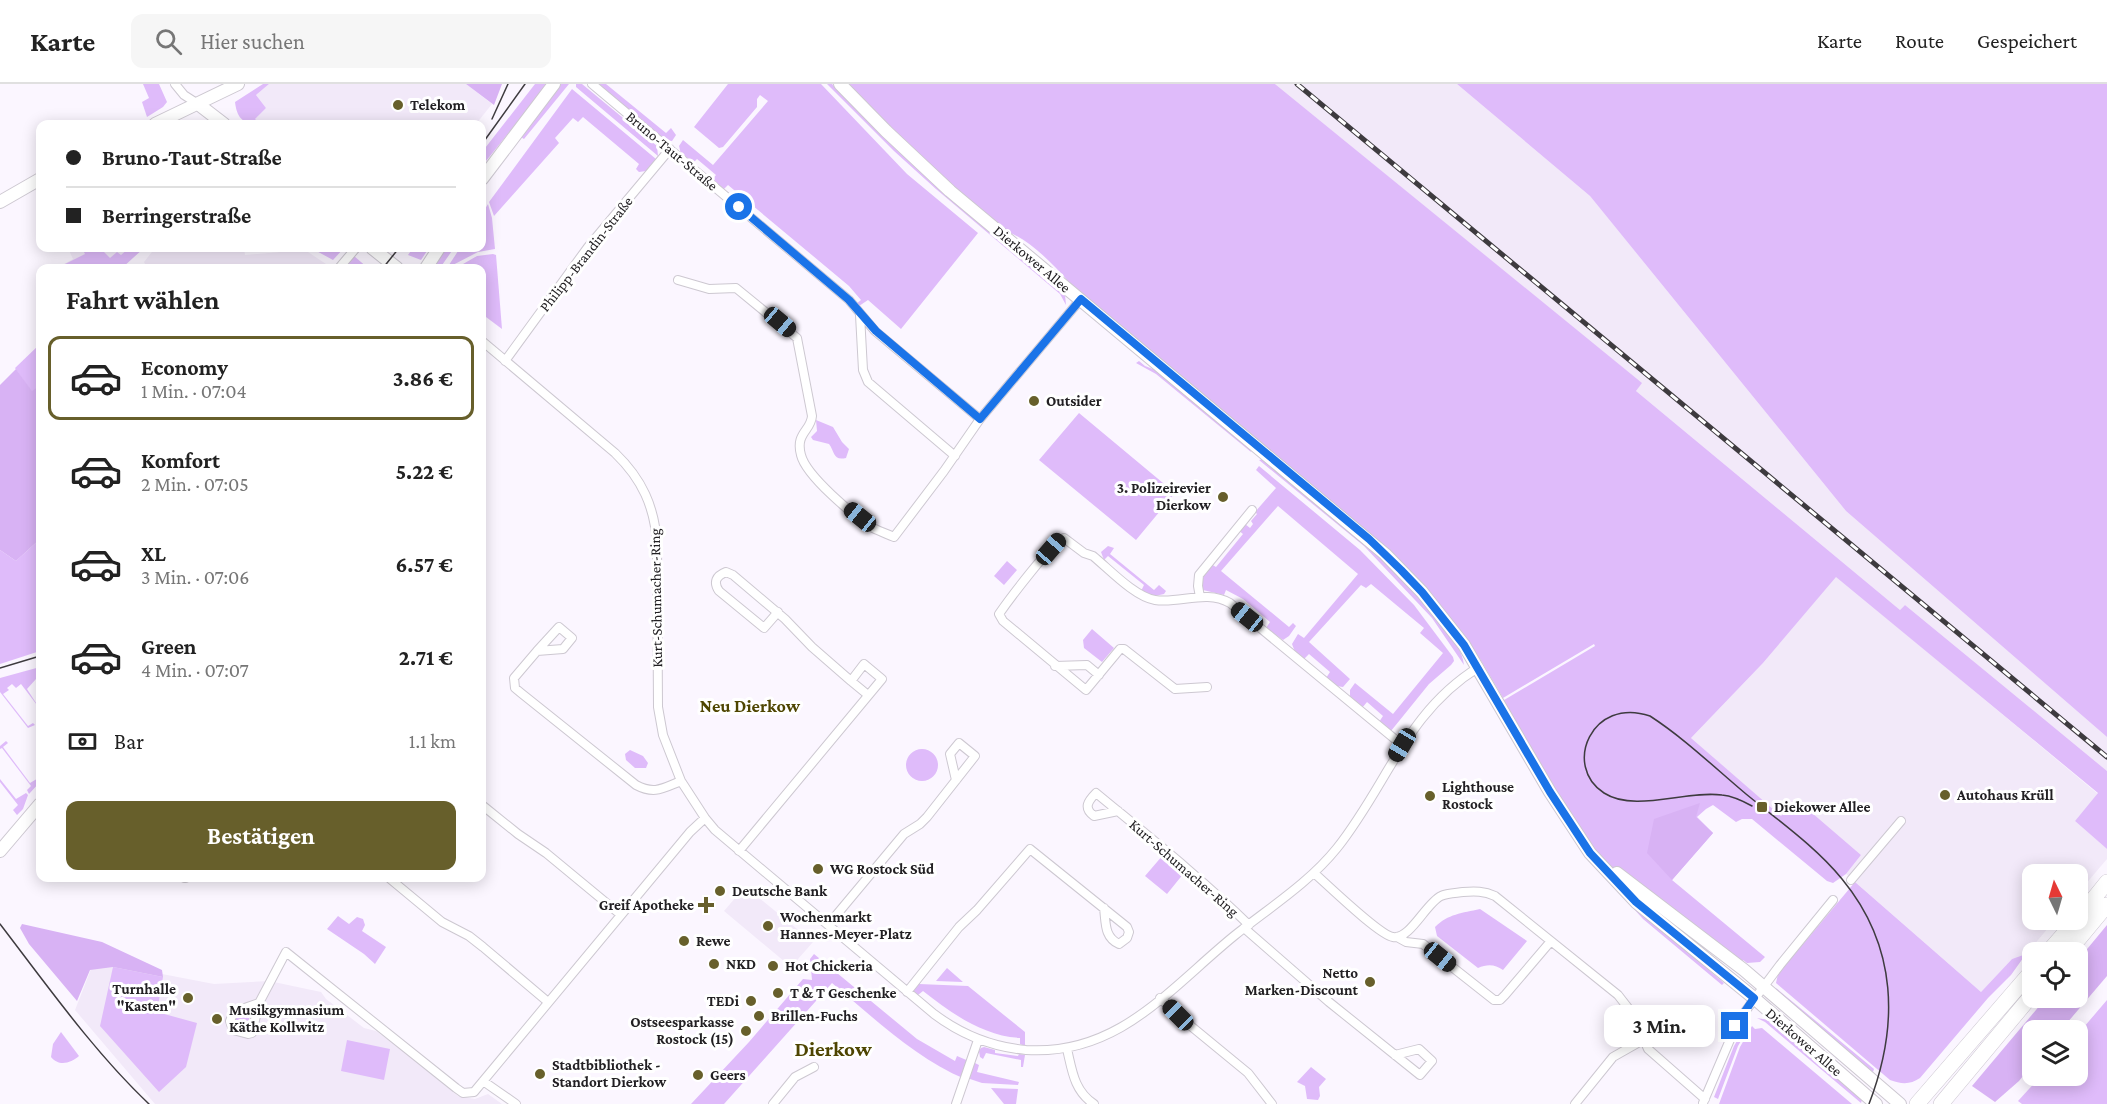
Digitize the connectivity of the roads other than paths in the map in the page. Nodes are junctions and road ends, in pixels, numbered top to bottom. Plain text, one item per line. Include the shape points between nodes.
1 (175, 84) edge
2 (238, 84) edge
3 (554, 84) edge
4 (592, 84) edge
5 (840, 84) edge
6 (198, 104) junction
7 (164, 120) edge
8 (219, 120) edge
9 (670, 149) junction
10 (486, 174) edge
11 (36, 181) edge
12 (0, 202) edge
13 (353, 252) edge
14 (377, 252) edge
15 (342, 264) edge
16 (392, 264) edge
17 (678, 280) dead end
18 (1081, 299) junction
19 (860, 315) junction
20 (486, 344) edge
21 (505, 361) junction
22 (980, 419) junction
23 (955, 456) junction
24 (1252, 510) dead end
25 (1200, 597) junction
26 (777, 612) junction
27 (537, 651) dead end
28 (1055, 666) junction
29 (1479, 667) junction
30 (1099, 675) junction
31 (851, 681) junction
32 (1207, 687) dead end
33 (868, 695) junction
34 (1402, 745) junction
35 (956, 780) dead end
36 (681, 781) junction
37 (36, 809) edge
38 (486, 809) edge
39 (1118, 811) dead end
40 (705, 818) junction
41 (1901, 820) dead end
42 (1577, 831) junction
43 (0, 851) edge
44 (739, 851) junction
45 (1314, 873) junction
46 (1851, 880) dead end
47 (399, 882) edge
48 (2107, 882) edge
49 (1833, 900) dead end
50 (2088, 905) edge
51 (2107, 905) edge
52 (1104, 908) dead end
53 (621, 915) junction
54 (828, 925) junction
55 (1247, 926) junction
56 (2067, 930) edge
57 (1398, 937) junction
58 (1551, 941) junction
59 (2057, 942) edge
60 (2076, 942) edge
61 (2022, 983) edge
62 (1762, 987) junction
63 (907, 992) junction
64 (1160, 998) junction
65 (1754, 998) junction
66 (548, 1002) junction
67 (259, 1003) dead end
68 (2022, 1008) edge
69 (978, 1040) junction
70 (1643, 1040) junction
71 (1067, 1049) junction
72 (1395, 1054) dead end
73 (814, 1067) dead end
74 (483, 1081) junction
75 (1704, 1101) edge
76 (516, 1104) edge
77 (773, 1104) edge
78 (956, 1104) edge
79 (1094, 1104) edge
80 (1272, 1104) edge
81 (1575, 1104) edge
82 (1876, 1104) edge
83 (1900, 1104) edge
84 (1917, 1104) edge
85 (1941, 1104) edge

1 - 6 street
2 - 6 main road
3 - 10 main road
4 - 9 street, Bruno-Taut-Straße
5 - 18 main road, Dierkower Allee via 942,183
6 - 7 main road
6 - 8 main road
9 - 19 street, Bruno-Taut-Straße via 849,300
9 - 21 street, Philipp-Brandin-Straße via 588,247
11 - 12 main road
13 - 15 street
14 - 16 main road
17 - 23 street via 709,289 736,288 795,335 813,416 801,436 801,456 818,482 873,528 894,537
18 - 22 street
18 - 29 main road, Dierkower Allee via 1385,554 1430,601
19 - 22 street, Bruno-Taut-Straße
19 - 23 street via 863,370 868,382
20 - 21 street, Kurt-Schumacher-Ring
21 - 36 street, Kurt-Schumacher-Ring via 615,453 634,473 645,493 657,545 659,714 666,746
22 - 23 street
24 - 25 street via 1199,575
25 - 28 street via 1161,601 1147,598 1093,556 1068,540 1059,540 999,614
25 - 34 street via 1216,597 1230,603
26 - 26 street via 732,575 726,572 716,580 719,591 764,628
26 - 31 street
27 - 36 street via 514,678 514,687 636,785 655,791
28 - 30 street via 1087,665
28 - 30 street via 1086,690
29 - 34 street, Kurt-Schumacher-Ring via 1438,699
29 - 42 main road, Dierkower Allee via 1550,792
30 - 32 street via 1124,649 1175,689
31 - 33 street
31 - 33 street via 864,664 882,679
33 - 44 street
34 - 45 street, Kurt-Schumacher-Ring via 1351,829
35 - 54 street via 920,824 904,834
36 - 40 street, Kurt-Schumacher-Ring
37 - 43 main road
38 - 53 street
39 - 55 street, Kurt-Schumacher-Ring via 1230,905
40 - 44 street, Kurt-Schumacher-Ring
40 - 53 street
41 - 46 street
42 - 62 main road, Dierkower Allee via 1610,867
42 - 65 main road, Dierkower Allee via 1590,853 1636,902
44 - 54 street, Kurt-Schumacher-Ring
45 - 55 street, Kurt-Schumacher-Ring
45 - 57 street via 1386,935
47 - 66 street via 442,922 469,936
48 - 50 highway
49 - 62 street, Dierkower Allee
51 - 60 highway
52 - 63 street via 1030,849 958,927
53 - 66 street
54 - 63 street, Kurt-Schumacher-Ring
55 - 64 street, Kurt-Schumacher-Ring
55 - 72 street, Kurt-Schumacher-Ring via 1329,1002
56 - 59 highway
57 - 58 street via 1437,898 1475,891 1495,896
57 - 58 street via 1423,944 1494,1000 1505,995
58 - 70 street via 1622,999
61 - 84 highway
62 - 65 street
62 - 83 main road, Dierkower Allee
63 - 69 street, Kurt-Schumacher-Ring via 948,1024
64 - 71 street, Kurt-Schumacher-Ring via 1119,1030
64 - 80 street via 1248,1073
65 - 75 street via 1730,1036
65 - 82 main road, Dierkower Allee
66 - 74 street
67 - 74 street via 286,952 463,1094 474,1092
68 - 85 highway
69 - 71 street, Kurt-Schumacher-Ring via 1019,1049
69 - 78 street
70 - 75 street via 1654,1056
70 - 81 street via 1613,1057
71 - 79 street via 1075,1082
73 - 77 street via 795,1077
74 - 76 street

